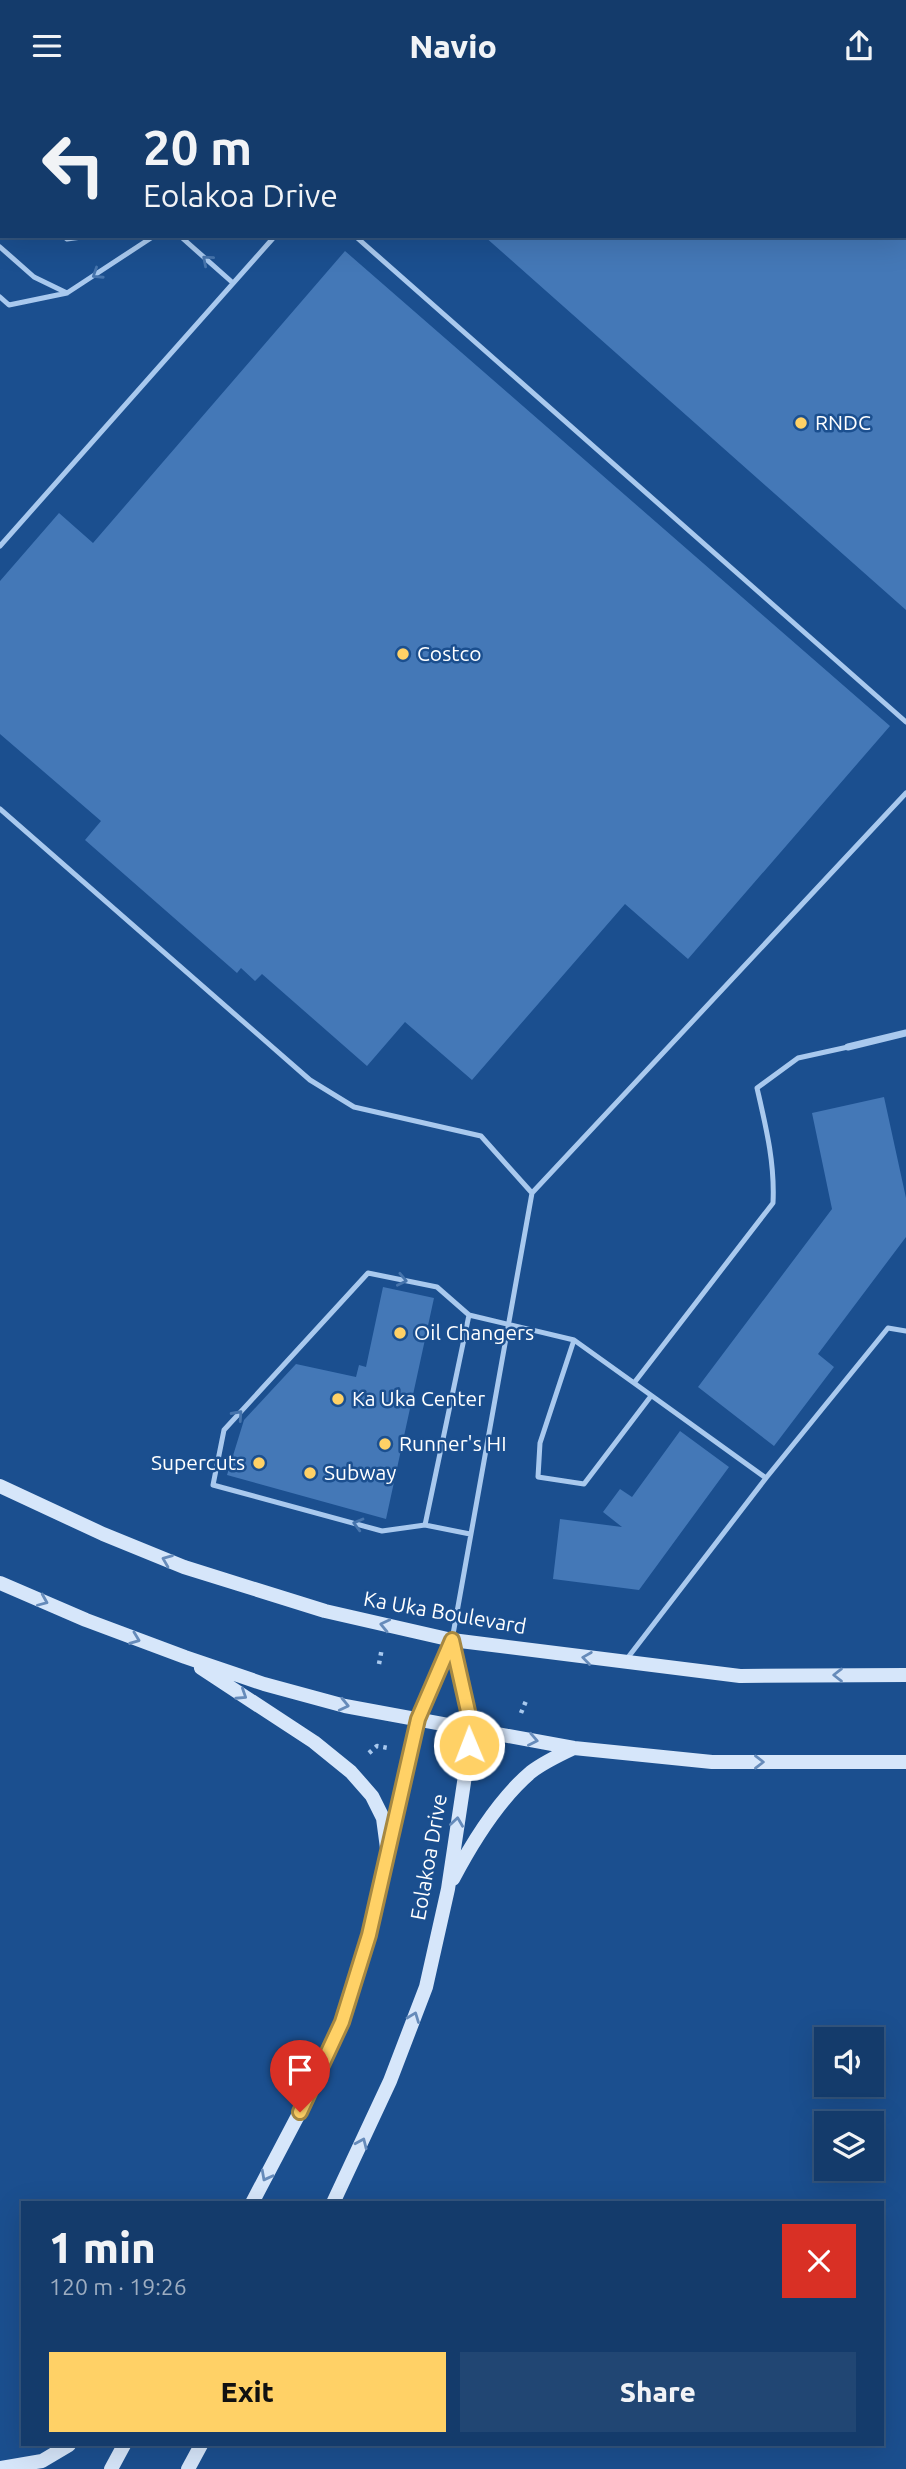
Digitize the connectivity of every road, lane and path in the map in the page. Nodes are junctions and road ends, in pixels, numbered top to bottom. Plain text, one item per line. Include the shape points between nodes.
1 (151, 238) edge
2 (182, 238) edge
3 (273, 238) edge
4 (357, 238) edge
5 (0, 247) edge
6 (233, 283) junction
7 (67, 293) junction
8 (0, 297) edge
9 (0, 546) edge
10 (906, 722) edge
11 (906, 793) edge
12 (0, 809) edge
13 (906, 1033) edge
14 (848, 1047) joint
15 (532, 1193) junction
16 (469, 1315) junction
17 (508, 1324) junction
18 (906, 1331) edge
19 (574, 1340) junction
20 (634, 1383) junction
21 (651, 1396) junction
22 (766, 1478) junction
23 (0, 1486) edge
24 (425, 1525) junction
25 (470, 1534) junction
26 (0, 1583) edge
27 (452, 1640) junction
28 (383, 1642) dead end
29 (185, 1657) junction
30 (624, 1663) junction
31 (379, 1664) dead end
32 (906, 1675) edge
33 (526, 1701) dead end
34 (521, 1713) dead end
35 (418, 1719) junction
36 (472, 1729) junction
37 (574, 1748) junction
38 (395, 1749) dead end
39 (369, 1753) dead end
40 (906, 1762) edge
41 (388, 1859) junction
42 (448, 1889) junction
43 (253, 2201) edge
44 (334, 2201) edge
45 (67, 2446) edge
46 (123, 2446) edge
47 (200, 2446) edge
48 (0, 2468) edge
49 (111, 2469) edge
50 (188, 2469) edge

1 -> 7 lane
6 -> 2 lane
3 - 6 lane
4 - 10 lane
5 - 7 lane via 34,277
6 - 9 lane
7 - 8 lane via 9,305
11 - 15 lane
12 - 15 lane via 310,1080 354,1107 481,1136
13 - 14 street
14 - 20 lane via 798,1058 757,1088 769,1138 773,1203
15 - 17 lane
16 - 17 lane
16 - 24 lane
24 -> 16 lane via 382,1531 213,1485 224,1430 368,1273 437,1287
17 - 19 lane
17 - 25 lane
18 - 22 lane via 888,1328
19 - 20 lane
19 - 21 lane via 540,1443 538,1477 584,1483
20 - 21 lane
21 - 22 lane
22 - 30 lane
27 -> 23 main road, Ka Uka Boulevard via 325,1611 184,1567
24 - 25 lane
25 - 27 lane
26 -> 29 main road
30 -> 27 main road, Ka Uka Boulevard
27 - 35 main road, Eolakoa Drive
27 - 36 main road, Eolakoa Drive
28 - 31 path
29 -> 35 main road via 345,1706
29 -> 41 main road via 314,1742 351,1772 372,1796 383,1818
32 -> 30 main road, Ka Uka Boulevard via 740,1676
33 - 34 path
35 - 36 main road
35 - 41 main road, Eolakoa Drive
36 -> 37 main road
42 -> 36 main road, Eolakoa Drive
37 -> 40 main road via 712,1762
37 - 42 main road via 531,1772 517,1786 481,1828
38 - 39 path via 377,1746
41 -> 43 main road, Eolakoa Drive via 342,2022
44 -> 42 main road, Eolakoa Drive via 390,2081 426,1987
45 - 48 main road via 42,2461
46 - 49 main road
47 - 50 main road

